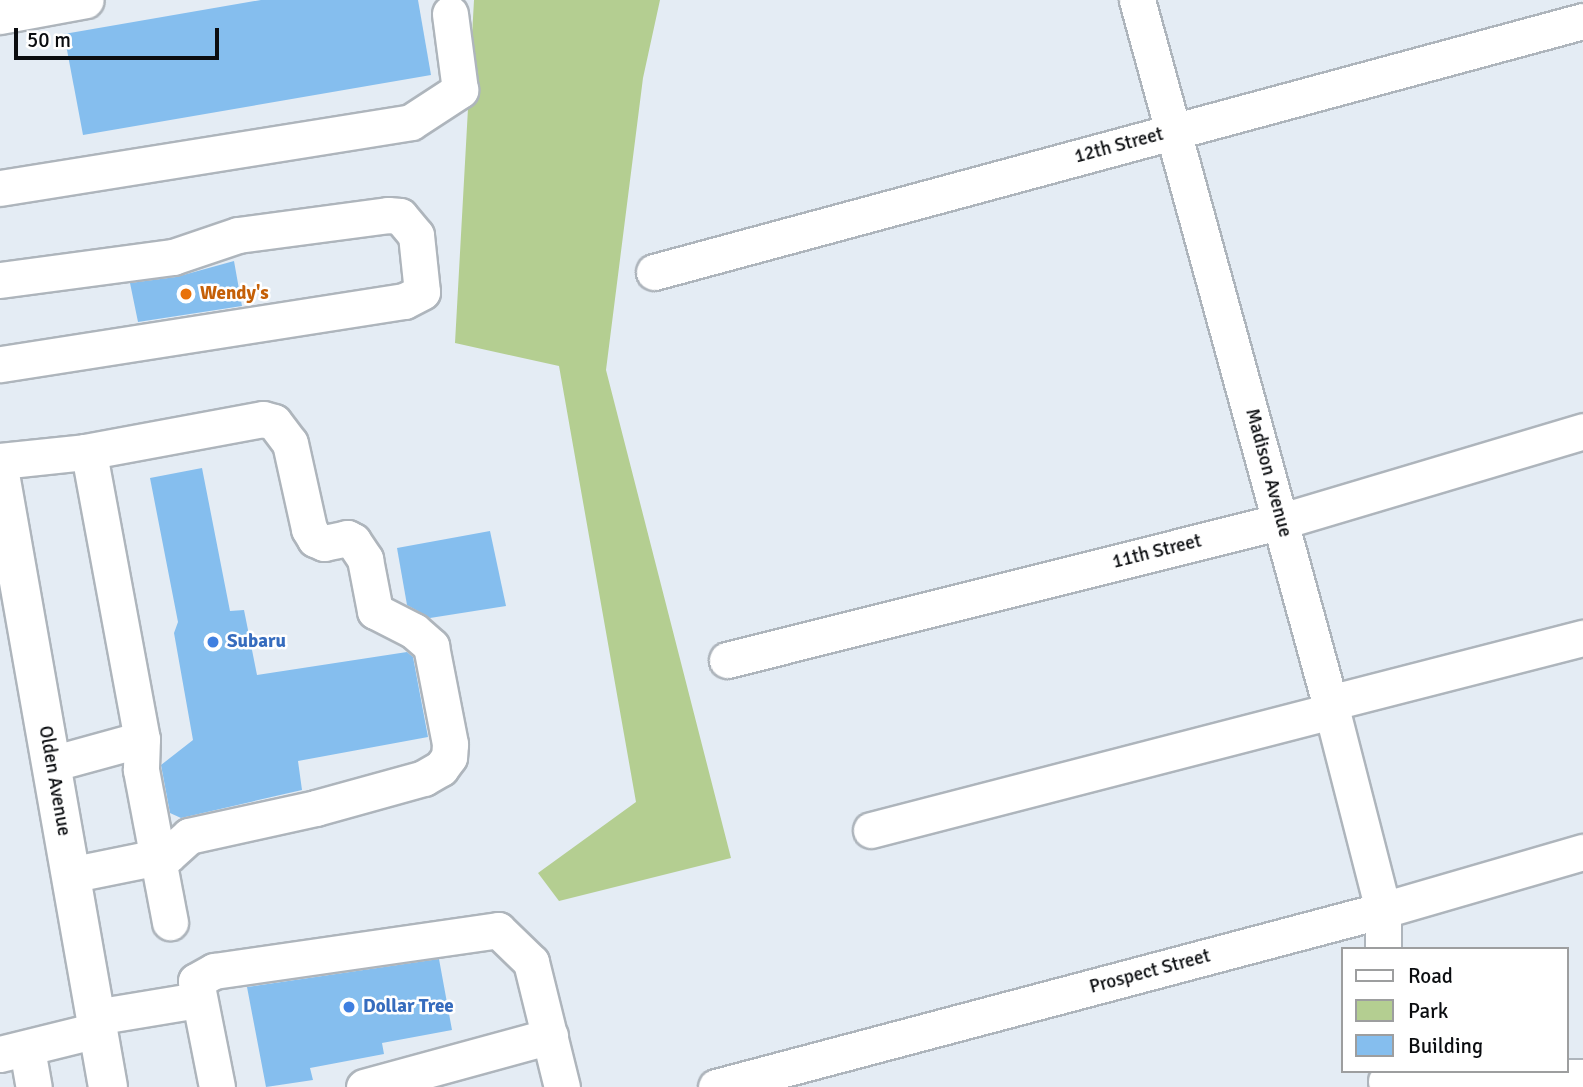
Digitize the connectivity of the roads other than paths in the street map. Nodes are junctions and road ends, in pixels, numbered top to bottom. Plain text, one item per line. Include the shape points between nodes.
1 (86, 0) edge
2 (1137, 0) edge
3 (36, 5) edge
4 (450, 14) dead end
5 (0, 16) edge
6 (1583, 21) edge
7 (1174, 132) junction
8 (0, 188) edge
9 (654, 272) dead end
10 (0, 280) edge
11 (0, 364) edge
12 (1583, 431) edge
13 (85, 452) junction
14 (0, 461) edge
15 (0, 474) edge
16 (1282, 521) junction
17 (12, 610) edge
18 (1583, 638) edge
19 (727, 660) dead end
20 (1330, 707) junction
21 (142, 740) junction
22 (51, 764) junction
23 (871, 830) dead end
24 (1583, 852) edge
25 (157, 857) junction
26 (70, 876) junction
27 (1382, 910) junction
28 (170, 922) dead end
29 (1383, 947) edge
30 (198, 1000) junction
31 (96, 1024) junction
32 (550, 1036) junction
33 (14, 1051) edge
34 (1583, 1077) edge
35 (1386, 1080) edge
36 (34, 1087) edge
37 (108, 1087) edge
38 (217, 1087) edge
39 (364, 1087) edge
40 (562, 1087) edge
41 (716, 1087) edge

1 - 3 street
2 - 7 street, Madison Avenue
3 - 5 street
4 - 8 street via 460,90 411,122
6 - 7 street, 12th Street
7 - 9 street, 12th Street
7 - 16 street, Madison Avenue
10 - 11 street via 173,257 238,235 388,215 400,216 416,235 422,292 404,301
12 - 16 street, 11th Street
13 - 14 street
13 - 21 street via 90,459
13 - 25 street via 263,419 274,422 290,443 309,529 315,538 324,544 347,538 353,541 365,559 375,611 414,631 431,646 450,744 449,757 441,768 424,778 316,808 189,835 168,855
15 - 17 main road, Olden Avenue
16 - 19 street, 11th Street
16 - 20 street, Madison Avenue
17 - 22 main road, Olden Avenue
18 - 20 street
20 - 23 street
20 - 27 street, Madison Avenue
21 - 22 street
21 - 25 street via 141,770
22 - 26 main road, Olden Avenue
24 - 27 street, Prospect Street
25 - 26 street
25 - 28 street
26 - 31 main road, Olden Avenue
27 - 29 street, Madison Avenue
27 - 41 street, Prospect Street
30 - 31 street
30 - 32 street via 196,981 214,971 498,930 531,962
30 - 38 street
31 - 33 street
31 - 37 main road, Olden Avenue
32 - 39 street
32 - 40 street
33 - 36 street
34 - 35 street

